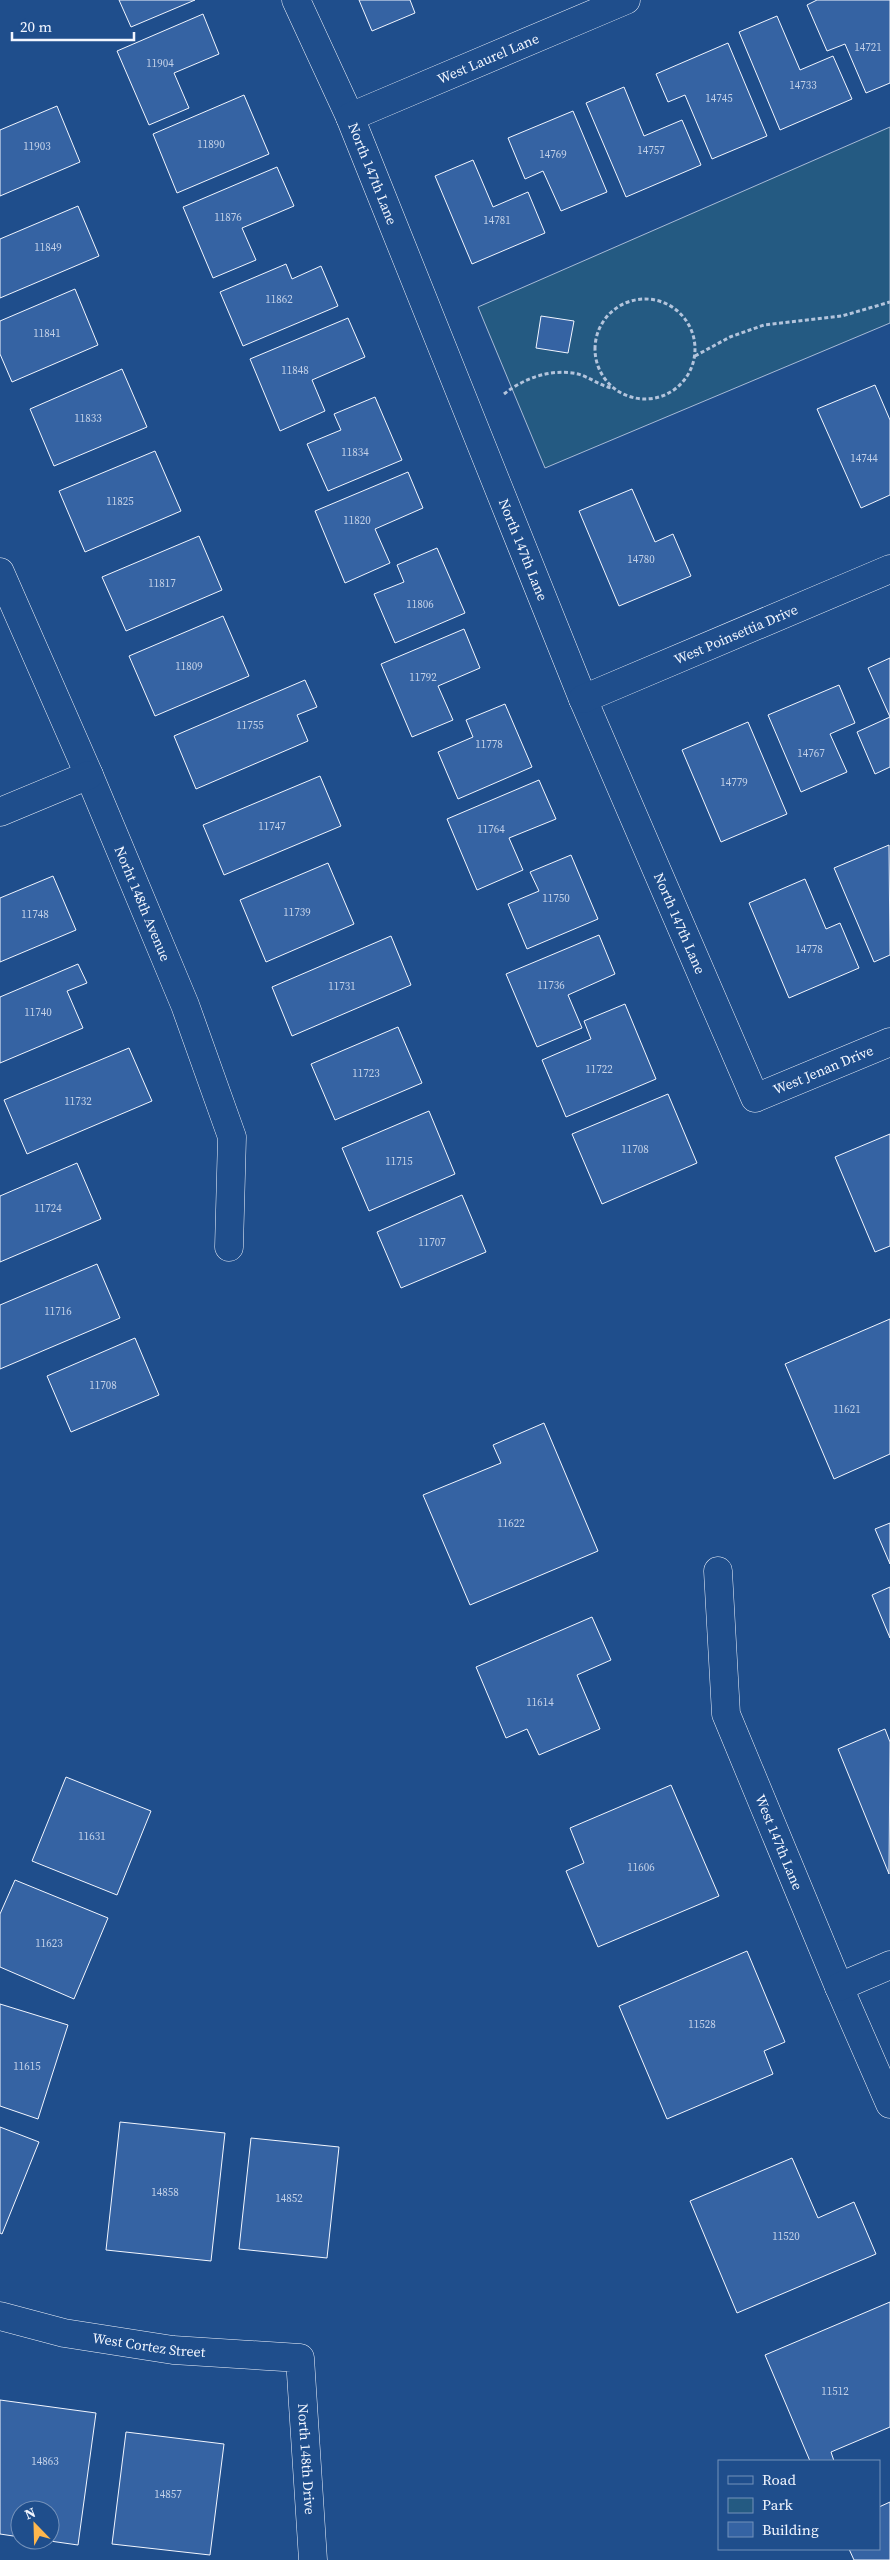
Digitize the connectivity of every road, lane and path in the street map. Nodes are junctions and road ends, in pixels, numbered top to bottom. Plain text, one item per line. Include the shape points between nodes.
1 (296, 0) edge
2 (626, 0) edge
3 (350, 117) junction
4 (890, 302) edge
5 (695, 356) junction
6 (614, 389) junction
7 (504, 394) dead end
8 (890, 569) edge
9 (0, 572) edge
10 (583, 699) junction
11 (89, 775) junction
12 (0, 812) edge
13 (890, 1042) edge
14 (755, 1098) joint
15 (229, 1247) dead end
16 (718, 1571) dead end
17 (890, 1965) edge
18 (839, 1987) junction
19 (890, 2104) edge
20 (0, 2316) edge
21 (300, 2358) joint
22 (313, 2560) edge

1 - 3 street, North 147th Lane
2 - 3 street, West Laurel Lane
3 - 10 street, North 147th Lane
4 - 5 path via 842,316 764,325 730,337
5 - 6 path via 691,371 669,394 653,400 637,399
5 - 6 path via 695,338 689,323 678,311 664,302 647,298 630,300 615,308 603,321 596,336 594,354 598,370
6 - 7 path via 579,374 557,372 529,378
8 - 10 street, West Poinsettia Drive
9 - 11 street, Norht 148th Avenue
10 - 14 street, North 147th Lane
11 - 12 street
11 - 15 street, Norht 148th Avenue via 185,1005 232,1137
13 - 14 street, West Jenan Drive
16 - 18 street, West 147th Lane via 726,1714
17 - 18 street
18 - 19 street, West 147th Lane
20 - 21 street, West Cortez Street via 64,2333 172,2350
21 - 22 street, North 148th Drive

